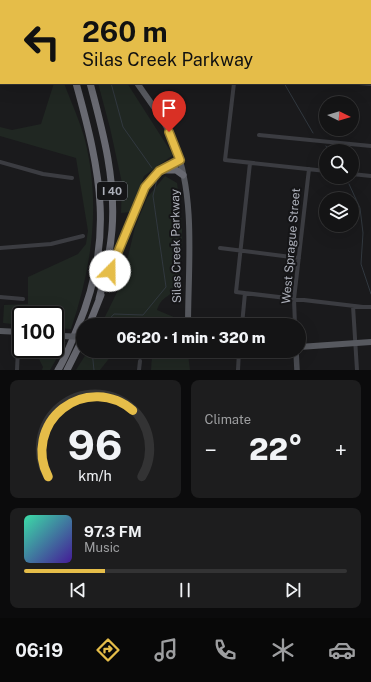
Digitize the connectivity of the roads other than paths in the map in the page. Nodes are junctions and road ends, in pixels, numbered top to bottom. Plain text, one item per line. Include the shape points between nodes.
1 (71, 84) edge
2 (76, 84) edge
3 (90, 84) edge
4 (138, 84) edge
5 (234, 84) edge
6 (86, 118) junction
7 (259, 135) dead end
8 (371, 146) edge
9 (180, 160) junction
10 (0, 162) edge
11 (250, 163) junction
12 (309, 169) junction
13 (319, 170) edge
14 (159, 171) junction
15 (183, 175) junction
16 (359, 175) edge
17 (371, 176) edge
18 (72, 178) dead end
19 (83, 236) dead end
20 (0, 248) edge
21 (220, 248) dead end
22 (240, 250) junction
23 (299, 258) junction
24 (245, 293) junction
25 (0, 297) edge
26 (23, 299) dead end
27 (99, 299) junction
28 (294, 299) junction
29 (353, 306) junction
30 (371, 307) edge
31 (92, 318) edge
32 (188, 318) edge
33 (243, 318) edge
34 (295, 318) edge
35 (0, 331) edge
36 (12, 332) edge
37 (64, 336) edge
38 (76, 337) edge
39 (371, 342) edge
40 (356, 343) junction
41 (306, 347) edge
42 (76, 352) edge
43 (18, 358) edge
44 (239, 358) edge
45 (296, 358) edge
46 (140, 360) dead end
47 (17, 370) edge
48 (58, 370) edge
49 (67, 370) edge
50 (139, 370) edge
51 (238, 370) edge
52 (297, 370) edge
53 (357, 370) edge

1 - 6 highway
2 - 6 highway, I 40
3 - 27 highway, I 40 via 108,158 113,198 108,261
4 - 9 main road, Silas Creek Parkway via 162,120 175,144
5 - 11 street via 224,160
6 - 48 highway, I 40 via 98,170 100,236 89,300
7 - 8 street
9 - 14 highway
9 - 15 main road, Silas Creek Parkway
10 - 18 street via 42,174
11 - 12 street
11 - 22 street
12 - 13 street
12 - 23 street, West Sprague Street
14 - 15 highway via 176,170
14 - 27 highway via 145,187
15 - 32 main road, Silas Creek Parkway via 188,218
16 - 17 street
19 - 20 street via 51,244
21 - 22 street
22 - 23 street
22 - 24 street via 236,292
23 - 28 street, West Sprague Street
24 - 28 street
24 - 33 street
25 - 26 street
27 - 31 highway, I 40
28 - 29 street
28 - 34 street, West Sprague Street
29 - 30 street
29 - 40 street
35 - 36 main road
37 - 38 main road, bridge
39 - 40 main road
40 - 41 main road
40 - 53 street
42 - 49 highway
43 - 47 street
44 - 51 street
45 - 52 main road
46 - 50 street

